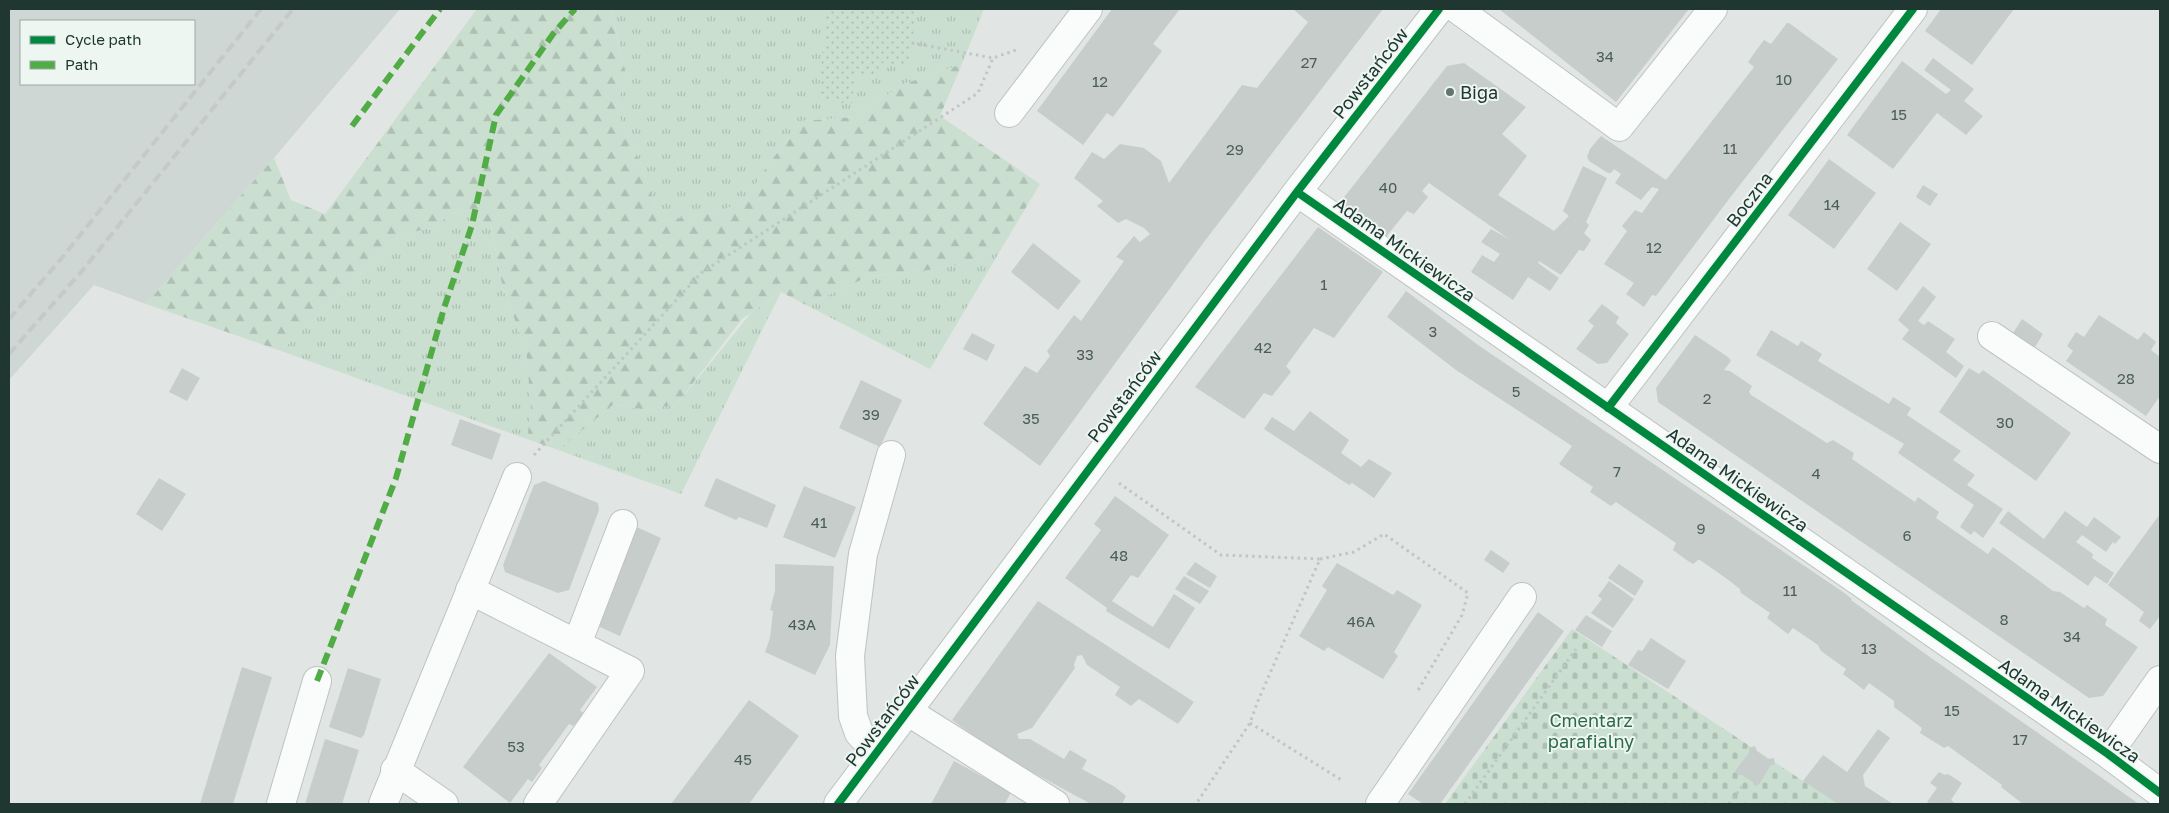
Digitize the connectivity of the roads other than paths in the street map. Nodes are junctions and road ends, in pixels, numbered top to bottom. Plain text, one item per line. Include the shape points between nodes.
1 (1088, 9) edge
2 (1439, 9) edge
3 (1457, 9) edge
4 (1713, 9) edge
5 (1913, 9) edge
6 (1009, 113) dead end
7 (1297, 192) junction
8 (1992, 336) dead end
9 (1608, 408) junction
10 (2160, 449) edge
11 (891, 455) dead end
12 (517, 477) road end
13 (623, 524) dead end
14 (470, 590) junction
15 (1522, 597) dead end
16 (577, 644) junction
17 (2160, 680) edge
18 (317, 681) dead end
19 (907, 711) junction
20 (877, 752) junction
21 (2108, 754) junction
22 (395, 770) junction
23 (2160, 793) edge
24 (1043, 801) edge
25 (281, 804) edge
26 (382, 804) edge
27 (444, 804) edge
28 (538, 804) edge
29 (838, 804) edge
30 (1380, 804) edge

1 - 6 street
2 - 7 street, Powstańców
3 - 4 street via 1619,127
5 - 9 street, Boczna
7 - 9 street, Adama Mickiewicza
7 - 19 street, Powstańców
8 - 10 street
9 - 21 street, Adama Mickiewicza
11 - 20 street via 863,554 850,656 853,716 859,733
12 - 14 street
13 - 16 street
14 - 16 street
14 - 22 street
15 - 30 street
16 - 28 street via 630,671
17 - 21 street
18 - 25 street
19 - 20 street, Powstańców
19 - 24 street
20 - 29 street, Powstańców
21 - 23 street, Adama Mickiewicza
22 - 26 street
22 - 27 street

